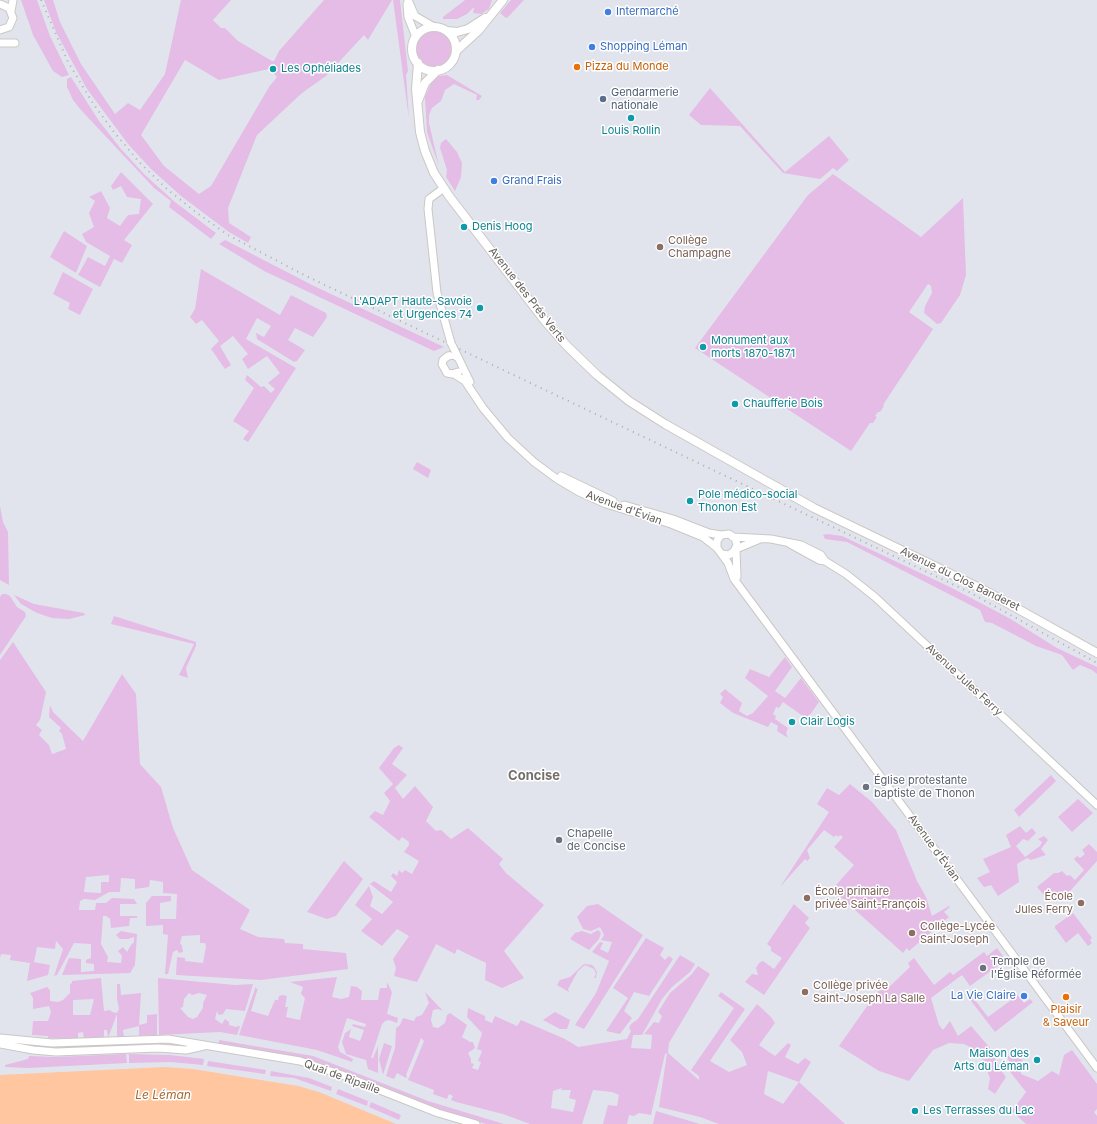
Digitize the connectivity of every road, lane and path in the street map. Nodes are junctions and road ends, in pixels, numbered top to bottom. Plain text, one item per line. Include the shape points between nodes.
1 (13, 0) edge
2 (408, 0) edge
3 (502, 0) edge
4 (3, 3) edge
5 (11, 11) junction
6 (491, 13) junction
7 (434, 27) junction
8 (0, 31) edge
9 (447, 31) junction
10 (416, 38) junction
11 (0, 43) edge
12 (15, 43) dead end
13 (456, 51) junction
14 (418, 63) junction
15 (438, 70) junction
16 (418, 102) junction
17 (444, 188) junction
18 (453, 352) junction
19 (454, 374) junction
20 (820, 511) joint
21 (721, 535) junction
22 (734, 537) junction
23 (760, 539) junction
24 (716, 548) junction
25 (736, 550) junction
26 (722, 554) junction
27 (742, 589) junction
28 (1097, 653) edge
29 (1097, 805) edge
30 (0, 1038) edge
31 (0, 1044) edge
32 (204, 1046) junction
33 (1097, 1068) edge
34 (476, 1124) edge

1 - 5 street
2 - 7 street via 415,16
2 - 10 street via 408,14
3 - 6 main road
4 - 5 street
5 - 8 street via 12,23 7,29
6 - 9 main road via 468,29
6 - 13 main road via 479,30
7 - 9 main road
7 - 10 main road via 423,30
9 - 13 main road via 454,40
10 - 14 main road via 413,50
11 - 12 street
13 - 15 main road via 450,63
14 - 15 main road via 427,69
14 - 16 main road, Avenue des Prés Verts
15 - 16 main road via 425,82
16 - 17 main road, Avenue des Prés Verts via 420,132 425,151
17 - 18 street via 430,197 427,205 436,288
17 - 20 main road, Avenue des Prés Verts via 545,321 602,379 665,424
18 - 19 street via 458,371
18 - 19 street, Avenue d'Évian via 443,360 442,367 447,373
18 - 21 street, Avenue d'Évian via 479,396 500,424 528,452 554,472 611,501
19 - 24 street, Avenue d'Évian via 465,381 486,412 513,443 557,479 602,502 703,537
20 - 28 main road, Avenue du Clos Banderet via 984,590
21 - 22 street
21 - 24 street
22 - 23 street, Avenue Jules Ferry
22 - 25 street via 737,543
23 - 25 street
23 - 29 street, Avenue Jules Ferry via 788,543 825,561 870,593
24 - 26 street
25 - 26 street via 728,555
25 - 27 street, Avenue d'Évian via 736,571
26 - 27 street, Avenue d'Évian
27 - 33 street, Avenue d'Évian
30 - 32 street, Quai de Ripaille via 46,1043 165,1038
31 - 32 street, Quai de Ripaille via 56,1052 158,1048 186,1050
32 - 34 street, Quai de Ripaille via 318,1066 438,1113

